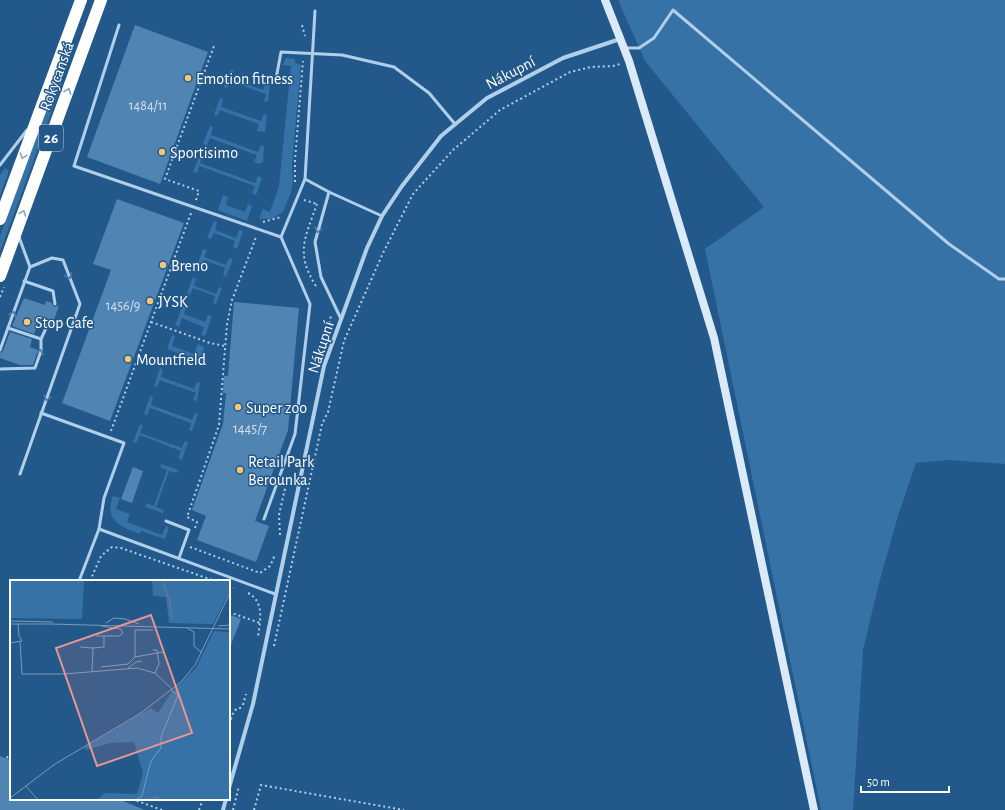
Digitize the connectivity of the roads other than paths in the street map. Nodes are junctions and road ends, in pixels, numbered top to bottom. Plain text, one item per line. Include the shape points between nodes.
1 (81, 0) edge
2 (101, 0) edge
3 (606, 0) edge
4 (315, 11) dead end
5 (119, 25) dead end
6 (620, 39) junction
7 (624, 48) junction
8 (314, 53) junction
9 (276, 79) dead end
10 (36, 120) junction
11 (455, 124) junction
12 (0, 165) edge
13 (305, 179) junction
14 (329, 192) junction
15 (382, 216) junction
16 (0, 219) edge
17 (16, 232) junction
18 (281, 237) junction
19 (30, 267) junction
20 (0, 276) edge
21 (1005, 279) edge
22 (24, 281) junction
23 (55, 304) dead end
24 (342, 319) junction
25 (48, 324) dead end
26 (8, 328) junction
27 (41, 339) junction
28 (0, 350) edge
29 (0, 369) edge
30 (41, 413) junction
31 (20, 474) dead end
32 (264, 519) dead end
33 (166, 521) dead end
34 (98, 529) junction
35 (179, 558) junction
36 (79, 580) edge
37 (275, 594) junction
38 (230, 784) edge
39 (226, 800) edge
40 (223, 810) edge
41 (814, 810) edge

1 - 10 highway, Rokycanská / 26
17 -> 2 highway, Rokycanská / 26
3 - 6 street
4 - 8 lane
5 - 18 lane via 74,166
6 - 7 street
6 - 11 street, Nákupní via 563,58 487,98
7 - 21 lane via 639,48 654,38 673,10 949,244 999,279
7 - 41 street via 714,338
8 - 9 lane via 281,52
8 - 11 lane via 342,55 394,67 429,93
8 - 13 lane
10 - 12 lane
10 -> 16 highway, Rokycanská / 26
11 - 15 street, Nákupní via 436,142
13 - 14 lane
13 - 18 lane
14 - 15 lane
14 -> 24 lane via 315,242 321,277
15 - 24 street, Nákupní via 367,248
17 - 19 lane
17 - 20 highway, Rokycanská / 26
18 - 32 lane via 310,304 295,434
19 - 22 lane
19 -> 30 lane via 52,258 63,260 80,304
22 - 23 lane via 53,291
26 -> 22 lane
24 - 37 street, Nákupní via 324,366
25 - 27 lane
26 - 27 lane
26 - 28 lane
29 -> 27 lane via 35,368 42,351
30 - 31 lane
30 - 34 lane via 124,443 104,498
33 - 35 lane via 190,530
34 - 35 lane
34 - 36 lane
35 - 37 lane
37 - 38 street, Nákupní via 253,704
39 - 40 street

